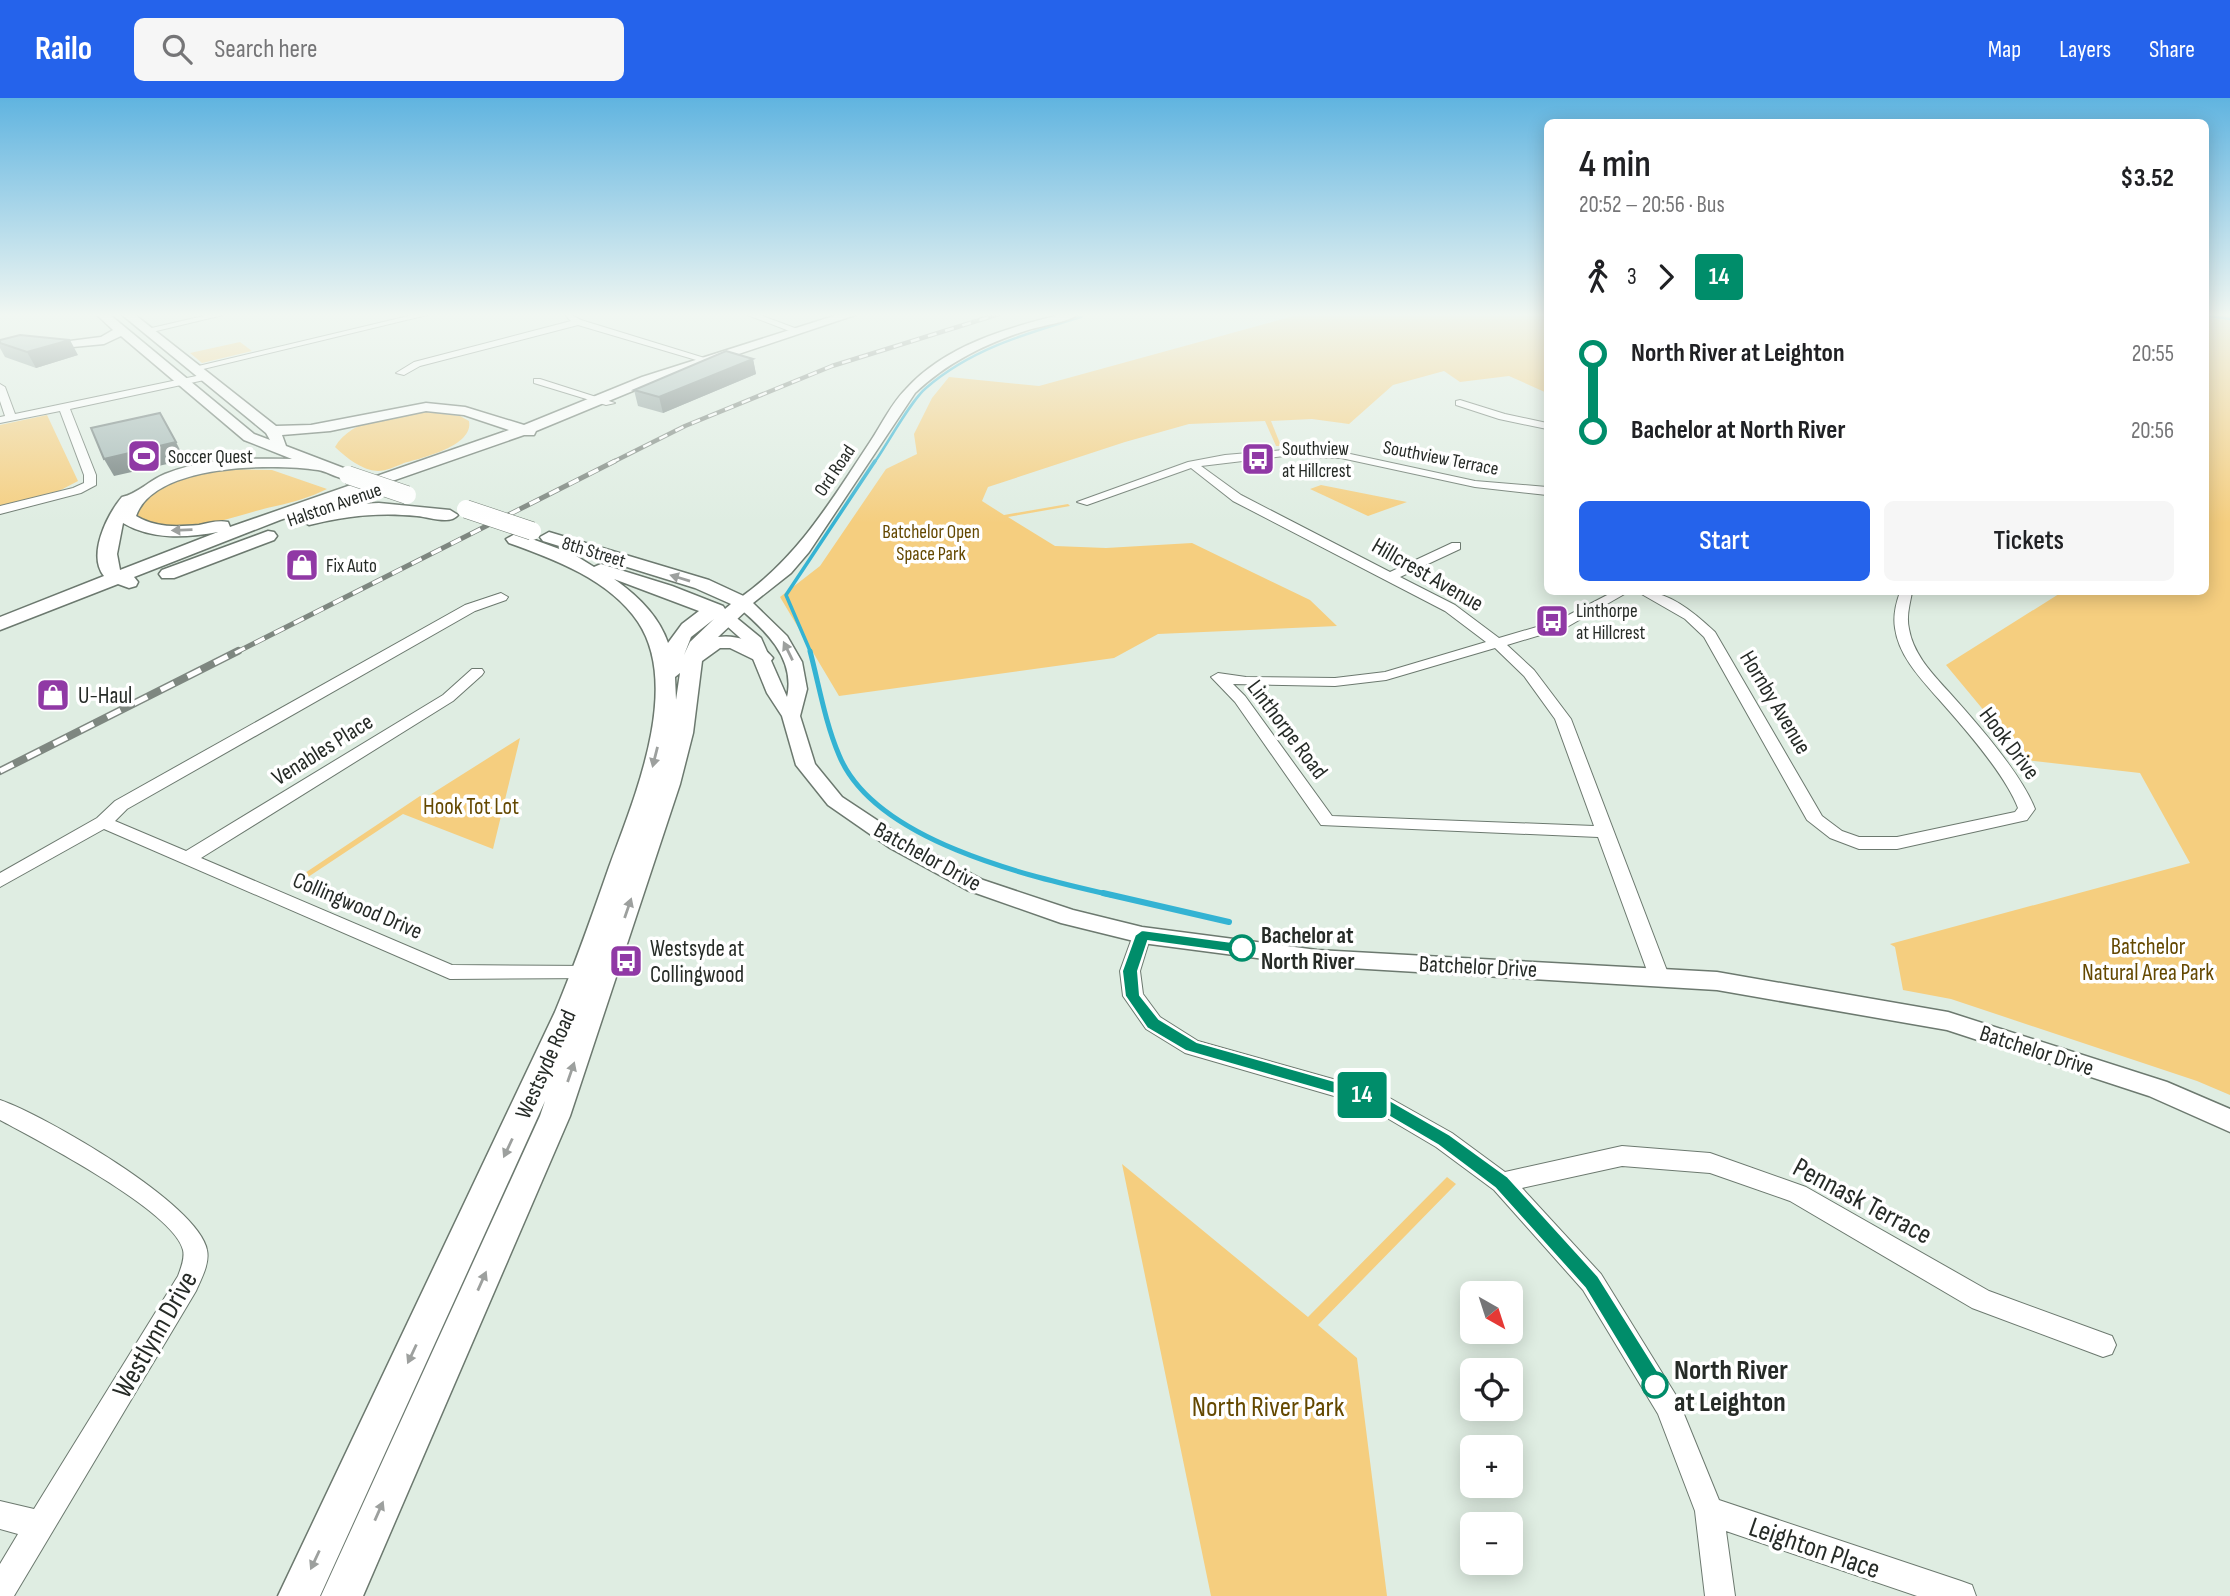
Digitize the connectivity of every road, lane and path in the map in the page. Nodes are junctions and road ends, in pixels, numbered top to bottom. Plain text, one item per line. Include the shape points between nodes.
1 (175, 384) edge
2 (186, 384) edge
3 (215, 384) edge
4 (544, 384) edge
5 (647, 384) edge
6 (919, 384) edge
7 (0, 387) edge
8 (604, 401) junction
9 (1460, 403) dead end
10 (64, 407) junction
11 (581, 407) junction
12 (482, 415) junction
13 (6, 419) edge
14 (358, 420) junction
15 (232, 424) junction
16 (1544, 425) edge
17 (272, 430) junction
18 (531, 432) junction
19 (282, 448) junction
20 (321, 453) junction
21 (440, 461) junction
22 (1192, 464) junction
23 (1544, 491) edge
24 (1083, 502) dead end
25 (0, 510) edge
26 (453, 510) junction
27 (274, 516) junction
28 (524, 535) junction
29 (1456, 546) dead end
30 (552, 553) junction
31 (107, 558) junction
32 (1391, 576) junction
33 (123, 579) junction
34 (1616, 595) edge
35 (1651, 595) edge
36 (1905, 595) edge
37 (501, 597) dead end
38 (743, 603) junction
39 (45, 605) junction
40 (720, 615) junction
41 (0, 624) edge
42 (0, 636) edge
43 (1497, 643) junction
44 (763, 658) junction
45 (691, 664) junction
46 (477, 672) dead end
47 (666, 690) junction
48 (791, 716) junction
49 (103, 822) junction
50 (1607, 832) junction
51 (1857, 843) joint
52 (187, 858) junction
53 (0, 881) edge
54 (1142, 935) junction
55 (595, 973) junction
56 (1659, 976) junction
57 (0, 1109) edge
58 (2230, 1121) edge
59 (1502, 1183) junction
60 (2103, 1345) dead end
61 (1709, 1511) junction
62 (0, 1515) edge
63 (41, 1525) junction
64 (0, 1591) edge
65 (299, 1596) edge
66 (342, 1596) edge
67 (1720, 1596) edge
68 (1961, 1596) edge

1 - 10 street
2 - 15 main road, 8th Street
3 - 17 main road
4 - 8 street
5 - 8 main road, Halston Avenue
6 - 38 street, Ord Road via 799,556 777,581
7 - 13 street
8 - 11 main road, Halston Avenue
8 - 18 main road, Halston Avenue
9 - 16 street
10 - 13 street
10 - 25 street via 90,485
11 - 12 main road via 523,419
11 - 18 main road, Halston Avenue
12 - 14 main road via 427,407
12 - 18 main road
12 - 21 main road via 478,434
14 - 17 main road via 305,431
14 - 20 main road via 334,433
15 - 19 main road, 8th Street via 249,437
15 - 31 main road via 237,439 232,448 157,482 119,509
17 - 19 main road
18 - 21 main road, Halston Avenue
18 - 33 main road, Halston Avenue
19 - 20 main road, 8th Street
20 - 26 main road, 8th Street, bridge via 348,475
27 -> 20 main road via 186,531 156,531 136,526 127,518 135,500 153,487 200,469
21 - 27 main road, Halston Avenue
22 - 23 street, Southview Terrace via 1284,453 1342,455 1475,484
22 - 24 street, Southview Terrace
22 - 32 street, Hillcrest Avenue via 1237,498
26 - 28 main road, 8th Street
26 - 42 main road via 374,507 319,517
27 - 33 main road, Halston Avenue
28 - 30 main road, 8th Street
38 -> 28 main road, 8th Street via 702,584
29 - 32 street
30 - 40 main road, 8th Street via 680,595
30 - 47 main road, Westsyde Road via 596,574 634,603 659,643
31 - 33 main road via 110,572
31 - 39 main road via 90,576
32 - 43 street, Hillcrest Avenue via 1450,608
33 - 39 main road, Halston Avenue
33 - 42 main road, Halston Avenue
34 - 43 street, Linthorpe Road via 1562,624
35 - 51 street, Hornby Avenue via 1690,616 1710,635 1816,820 1833,834
36 - 51 street, Hook Drive via 1899,620 1912,660 1959,713 2027,809 2021,816 1887,845
37 - 49 street via 470,608 121,805
38 - 40 main road
48 -> 38 street, Batchelor Drive via 798,689 793,662 782,639
39 - 41 main road, Halston Avenue
40 - 44 street, Batchelor Drive via 755,642
40 - 45 main road, Westsyde Road via 697,646
40 - 47 main road via 684,632 674,645
43 - 50 street, Hillcrest Avenue via 1529,673 1563,719
43 - 50 street, Linthorpe Road via 1386,676 1335,682 1218,677 1240,699 1326,821
44 - 45 main road via 748,646 727,642 702,651
44 - 48 street, Batchelor Drive via 776,693
55 -> 45 main road, Westsyde Road via 647,852 682,733
46 - 52 street, Venables Place via 448,698
47 -> 55 main road, Westsyde Road via 648,786
48 - 54 street, Batchelor Drive via 806,765 835,801 897,843 975,885 1069,917
49 - 52 street, Collingwood Drive
49 - 53 street
50 - 56 street, Hillcrest Avenue
52 - 55 street, Collingwood Drive via 450,972
54 - 56 street, Batchelor Drive via 1317,958
54 - 59 street via 1130,971 1133,996 1153,1023 1192,1047 1371,1098 1444,1140
55 -> 65 main road, Westsyde Road via 516,1131
66 -> 55 main road, Westsyde Road via 555,1116
56 - 58 street, Batchelor Drive via 1717,981 1948,1021 2158,1089
57 - 63 street, Westlynn Drive via 107,1171 178,1219 196,1249 187,1283
59 - 60 street, Pennask Terrace via 1622,1156 1710,1163 1798,1194 1981,1300
59 - 61 street via 1592,1282 1668,1406
61 - 67 street
61 - 68 street, Leighton Place
62 - 63 street
63 - 64 street, Westlynn Drive

